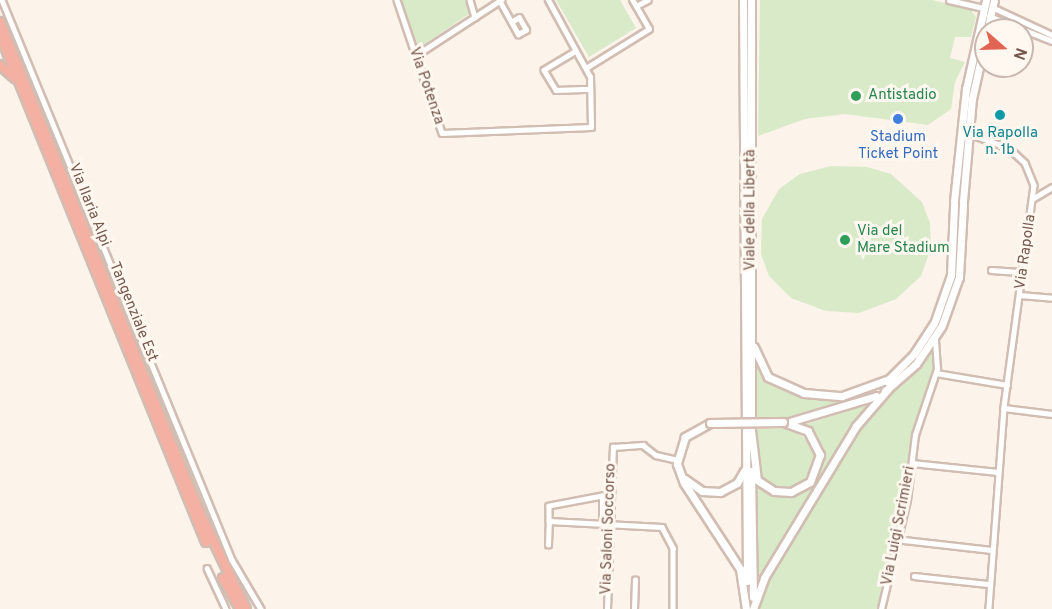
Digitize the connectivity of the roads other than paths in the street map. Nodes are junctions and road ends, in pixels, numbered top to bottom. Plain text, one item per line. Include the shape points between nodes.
1 (2, 0) edge
2 (397, 0) edge
3 (470, 0) edge
4 (548, 0) edge
5 (632, 0) edge
6 (648, 0) edge
7 (743, 0) edge
8 (751, 0) edge
9 (949, 0) edge
10 (500, 1) edge
11 (984, 4) edge
12 (993, 4) edge
13 (636, 6) junction
14 (989, 16) junction
15 (475, 17) junction
16 (0, 22) edge
17 (512, 22) dead end
18 (0, 34) edge
19 (1052, 34) edge
20 (1052, 41) edge
21 (576, 51) junction
22 (415, 56) junction
23 (0, 65) edge
24 (586, 68) junction
25 (591, 89) junction
26 (37, 122) junction
27 (960, 132) junction
28 (968, 134) junction
29 (1052, 187) edge
30 (1033, 198) junction
31 (954, 203) junction
32 (963, 203) junction
33 (991, 270) dead end
34 (1023, 272) junction
35 (1020, 296) junction
36 (1052, 298) edge
37 (934, 322) junction
38 (942, 326) junction
39 (751, 333) junction
40 (935, 339) junction
41 (906, 369) junction
42 (936, 373) junction
43 (889, 379) junction
44 (1007, 385) junction
45 (888, 389) junction
46 (841, 408) junction
47 (1004, 408) junction
48 (1052, 414) edge
49 (783, 422) junction
50 (749, 430) junction
51 (677, 459) junction
52 (912, 463) junction
53 (678, 470) junction
54 (998, 472) junction
55 (603, 488) dead end
56 (602, 496) junction
57 (549, 521) junction
58 (602, 521) junction
59 (609, 521) junction
60 (895, 539) junction
61 (549, 545) dead end
62 (991, 550) junction
63 (207, 568) dead end
64 (914, 576) dead end
65 (635, 580) dead end
66 (988, 584) junction
67 (226, 609) edge
68 (240, 609) edge
69 (246, 609) edge
70 (261, 609) edge
71 (607, 609) edge
72 (634, 609) edge
73 (674, 609) edge
74 (747, 609) edge
75 (753, 609) edge
76 (881, 609) edge
77 (989, 609) edge

1 - 70 street, Via Ilaria Alpi via 232,560
2 - 22 street, Via Potenza
3 - 15 street
4 - 21 street
5 - 13 street
6 - 13 street
7 - 39 main road, Viale della Libertà via 749,420
8 - 39 main road, Viale della Libertà
9 - 11 street
10 - 15 street
10 - 17 street
11 - 27 main road
12 - 14 main road
12 - 19 street
13 - 24 street via 649,29
14 - 20 street
14 - 28 main road
15 - 22 street
16 - 69 highway, Tangenziale Est via 200,513
18 - 26 highway, Tangenziale Est
21 - 24 street
21 - 25 street via 544,70 556,90
22 - 25 street, Via Potenza via 442,133 591,128
23 - 26 highway via 13,74
24 - 25 street
26 - 68 highway, Tangenziale Est via 195,518
27 - 28 main road
27 - 31 main road
28 - 30 street, Via Rapolla via 1009,148 1019,156 1029,171
28 - 32 main road
29 - 30 street
30 - 34 street, Via Rapolla
31 - 32 main road
31 - 37 main road via 951,275
32 - 38 main road via 959,277
33 - 34 street
34 - 35 street, Via Rapolla
35 - 36 street
35 - 44 street, Via Rapolla
37 - 38 main road
37 - 41 main road
38 - 40 main road
39 - 43 main road via 763,371 790,390 834,397 866,391
40 - 41 main road
40 - 42 street, Via Luigi Scrimieri
41 - 43 main road
41 - 45 main road
42 - 44 street
42 - 52 street, Via Luigi Scrimieri via 917,425
43 - 46 main road
44 - 47 street, Via Rapolla
45 - 46 main road
45 - 75 main road via 856,426 764,578
46 - 49 main road
47 - 48 street
47 - 54 street, Via Rapolla
49 - 50 main road via 808,431 820,456 810,482 791,492 774,491 757,480
49 - 51 main road, bridge via 711,423 690,431
50 - 53 main road via 743,475 732,487 720,492 702,490
50 - 74 main road
50 - 75 main road
51 - 53 main road
51 - 59 street, Via Saloni Soccorso via 656,454 643,445 615,445
52 - 54 street
52 - 60 street, Via Luigi Scrimieri via 907,500
53 - 74 main road via 740,569
54 - 62 street, Via Rapolla
55 - 56 street
56 - 57 street via 549,506
56 - 58 street
57 - 58 street
57 - 61 street
58 - 59 street
59 - 71 street, Via Saloni Soccorso
59 - 73 street via 655,524 667,532 673,548
60 - 62 street
60 - 76 street, Via Luigi Scrimieri
62 - 66 street, Via Rapolla
63 - 67 street
64 - 66 street
65 - 72 street
66 - 77 street, Via Rapolla

